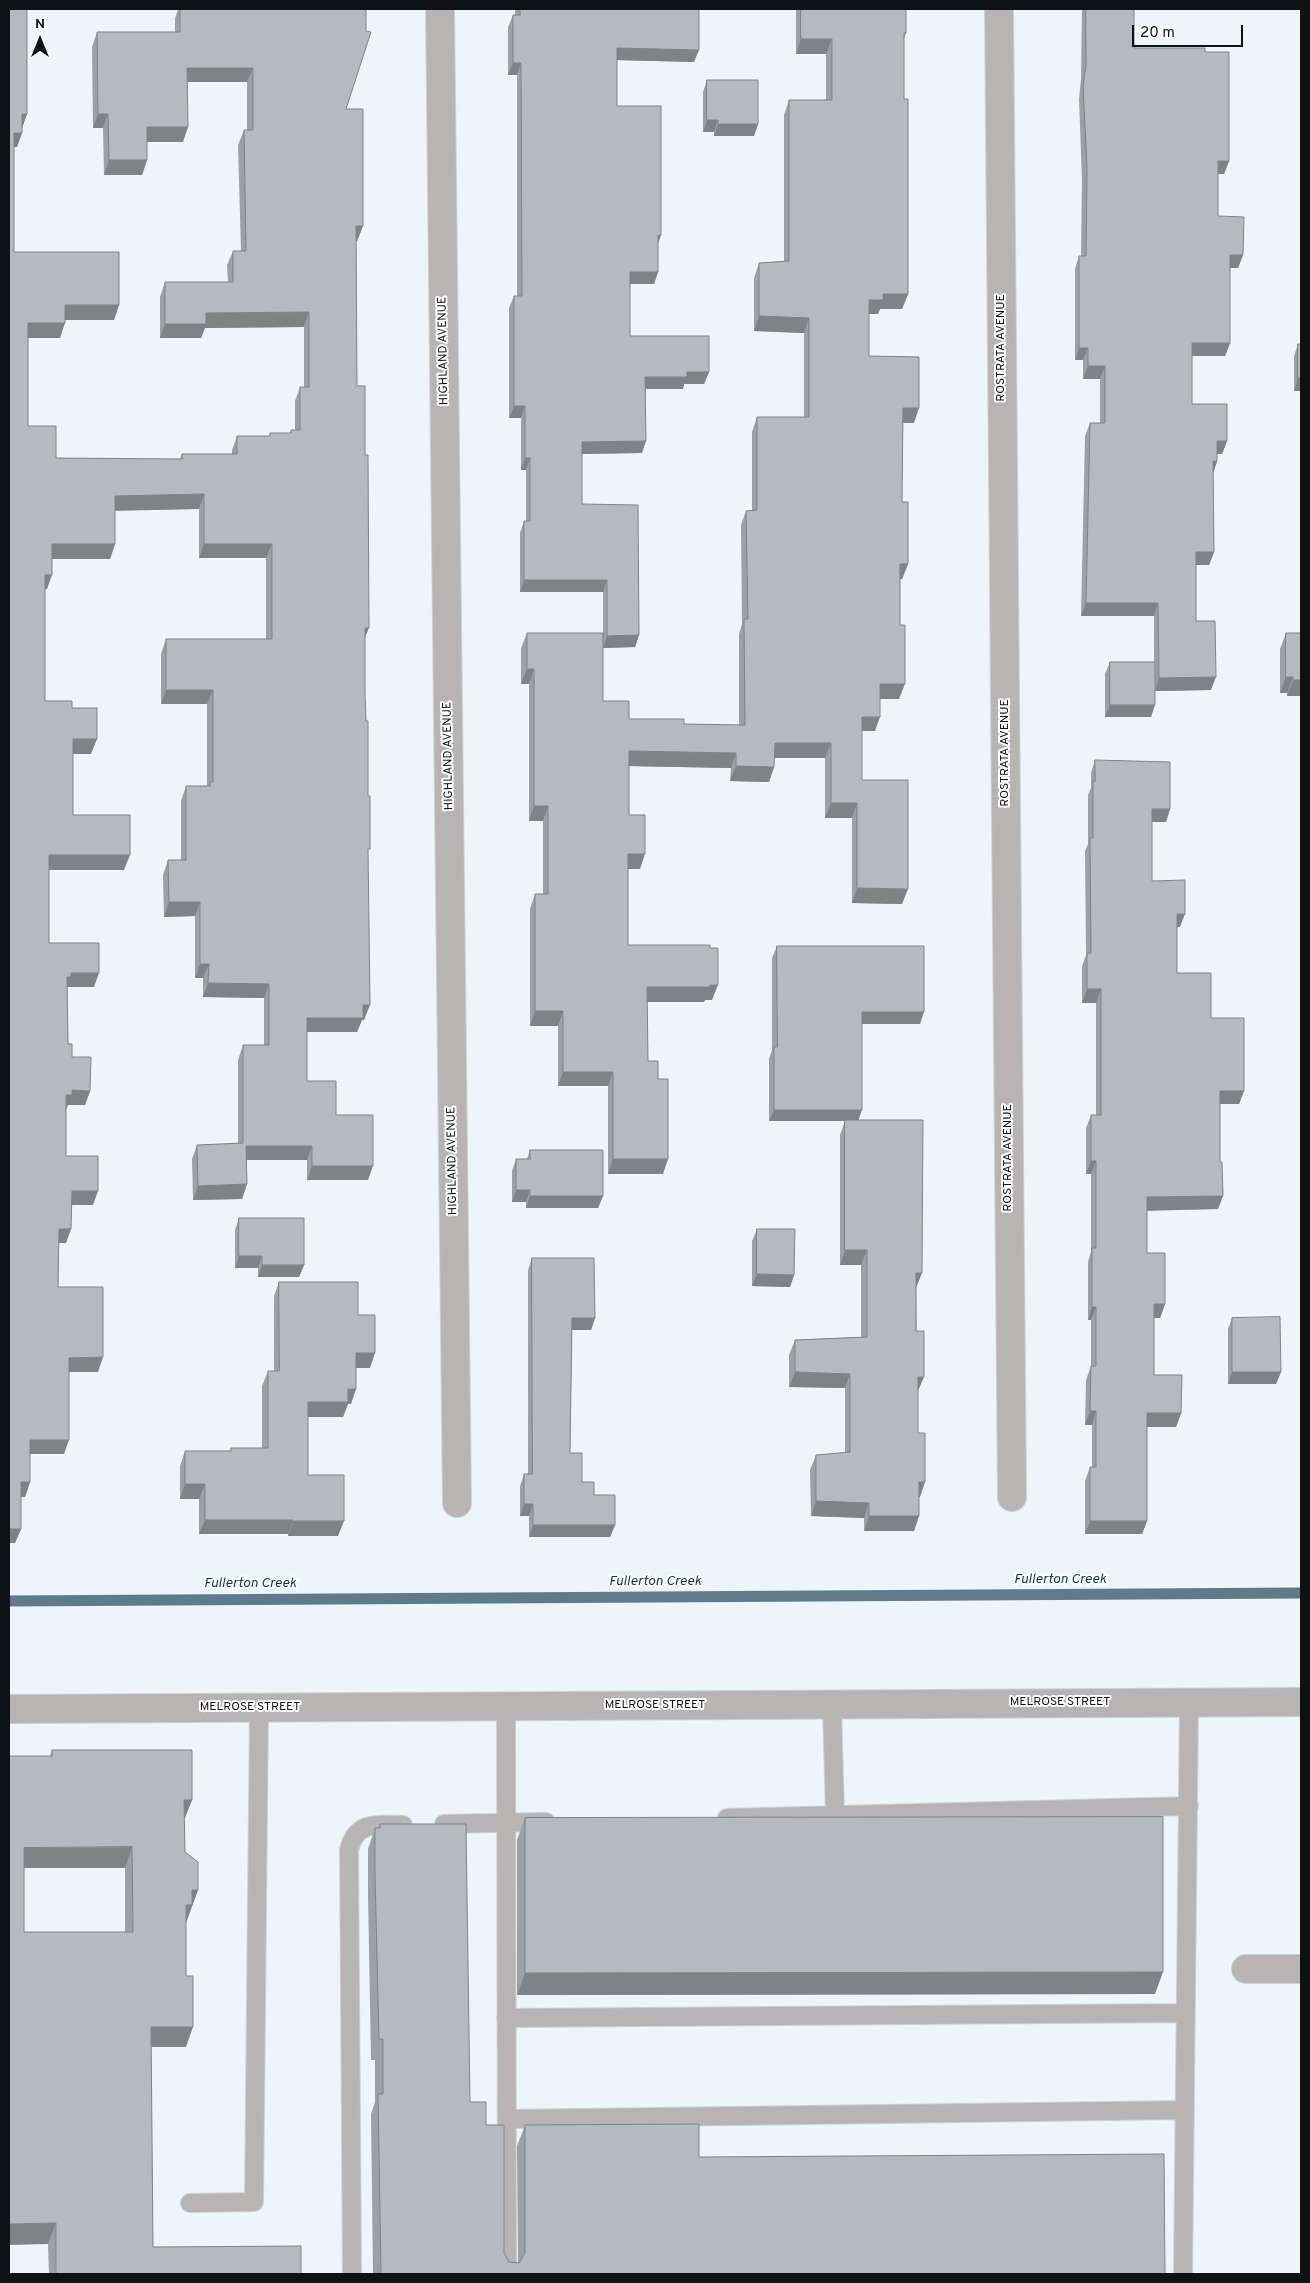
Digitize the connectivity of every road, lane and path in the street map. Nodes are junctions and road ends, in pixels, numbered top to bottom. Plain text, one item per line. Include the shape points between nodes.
1 (440, 9) edge
2 (999, 9) edge
3 (1012, 1497) dead end
4 (457, 1504) dead end
5 (1301, 1702) edge
6 (1189, 1703) junction
7 (832, 1705) junction
8 (506, 1706) junction
9 (259, 1708) junction
10 (9, 1709) edge
11 (1189, 1806) junction
12 (834, 1815) junction
13 (715, 1818) edge
14 (565, 1822) edge
15 (506, 1823) junction
16 (1246, 1969) dead end
17 (1301, 1969) edge
18 (1186, 2013) junction
19 (506, 2018) junction
20 (1185, 2110) junction
21 (507, 2119) junction
22 (190, 2204) dead end
23 (352, 2274) edge
24 (507, 2274) edge
25 (1183, 2274) edge

1 - 4 street, HIGHLAND AVENUE
2 - 3 street, ROSTRATA AVENUE
5 - 6 street, MELROSE STREET
6 - 7 street, MELROSE STREET
6 - 11 lane
7 - 8 street, MELROSE STREET
7 - 12 lane
8 - 9 street, MELROSE STREET
8 - 15 lane
9 - 10 street, MELROSE STREET
9 - 22 lane via 254,2202
11 - 12 lane
11 - 18 lane
12 - 13 lane
14 - 15 lane
15 - 19 lane
15 - 23 lane via 376,1825 363,1828 352,1837 349,1850
16 - 17 street
18 - 19 lane
18 - 20 lane
19 - 21 lane
20 - 21 lane
20 - 25 lane
21 - 24 lane

